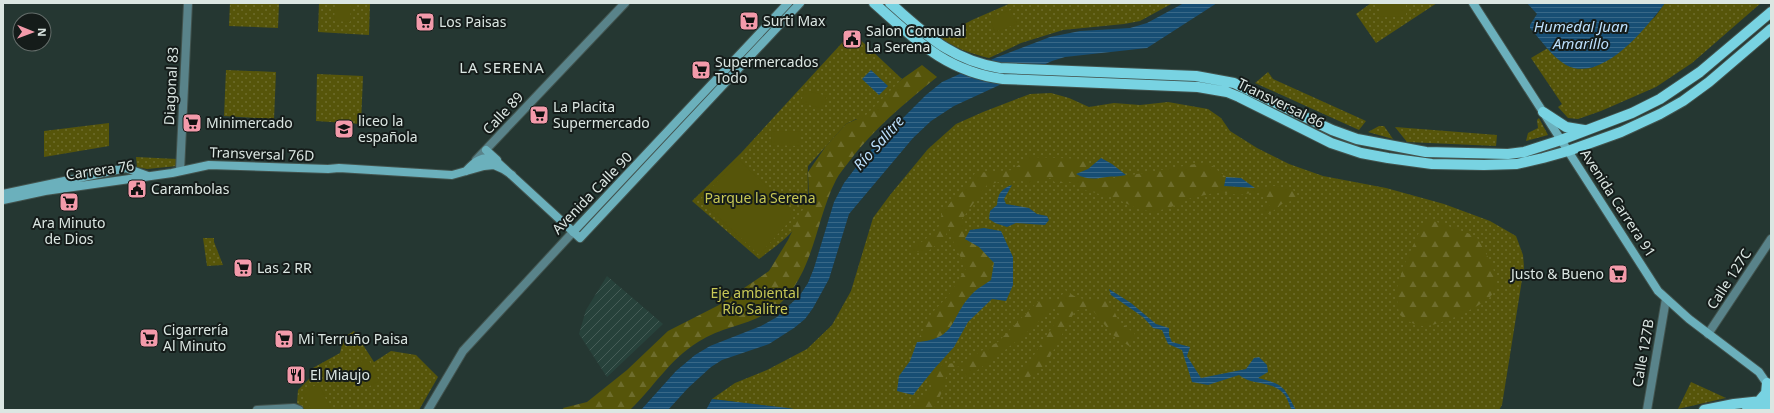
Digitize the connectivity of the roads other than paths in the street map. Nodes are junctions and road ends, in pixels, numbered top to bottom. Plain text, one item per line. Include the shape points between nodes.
1 (188, 3) edge
2 (625, 3) edge
3 (788, 3) edge
4 (800, 3) edge
5 (874, 3) edge
6 (890, 3) edge
7 (1473, 3) edge
8 (1771, 12) edge
9 (1771, 29) edge
10 (1543, 112) junction
11 (1586, 130) junction
12 (1561, 140) junction
13 (486, 150) junction
14 (1568, 151) junction
15 (476, 160) junction
16 (501, 164) junction
17 (180, 171) junction
18 (465, 172) junction
19 (512, 175) junction
20 (148, 176) junction
21 (3, 194) edge
22 (3, 200) edge
23 (573, 232) junction
24 (1771, 239) edge
25 (1666, 299) junction
26 (1708, 334) junction
27 (1769, 386) edge
28 (1760, 400) junction
29 (1771, 400) edge
30 (1771, 408) edge
31 (297, 409) edge
32 (257, 410) edge
33 (428, 410) edge
34 (1647, 410) edge
35 (1704, 410) edge
36 (1747, 410) edge

1 - 17 street, Diagonal 83
2 - 13 street, Calle 89
3 - 23 main road, Avenida Calle 90
4 - 23 main road, Avenida Calle 90 via 580,238
5 - 14 main road, Transversal 86 via 934,54 984,77 1198,87 1227,92 1331,143 1361,153 1432,164 1506,165
6 - 12 main road, Transversal 86 via 942,47 969,60 1000,68 1196,76 1227,81 1346,136 1406,150 1502,155 1524,152
7 - 10 main road, Avenida Carrera 91
8 - 11 main road, Transversal 86 via 1681,86 1632,113
9 - 14 main road, Transversal 86 via 1683,101 1641,124
10 - 11 main road via 1566,127
10 - 12 main road, Avenida Carrera 91
11 - 12 main road, Transversal 86
12 - 14 main road, Avenida Carrera 91
13 - 15 street, Calle 89
13 - 16 main road
14 - 25 main road, Avenida Carrera 91 via 1654,285
15 - 16 main road via 492,159
15 - 18 main road, Calle 89
16 - 19 main road
17 - 18 main road, Transversal 76D via 214,164 328,169 339,173 390,175 404,172 452,175
17 - 20 main road, Transversal 76D
18 - 19 main road, Transversal 76D via 494,165
19 - 23 main road
20 - 21 main road, Carrera 76 via 126,168
20 - 22 main road, Carrera 76 via 45,191
23 - 33 street, Avenida Calle 90 via 463,351
24 - 26 street, Calle 127C
25 - 26 main road, Avenida Carrera 91
25 - 34 street, Calle 127B
26 - 27 main road, Avenida Carrera 91 via 1758,372
27 - 28 main road
28 - 29 main road
28 - 35 main road
30 - 36 main road
31 - 32 street

